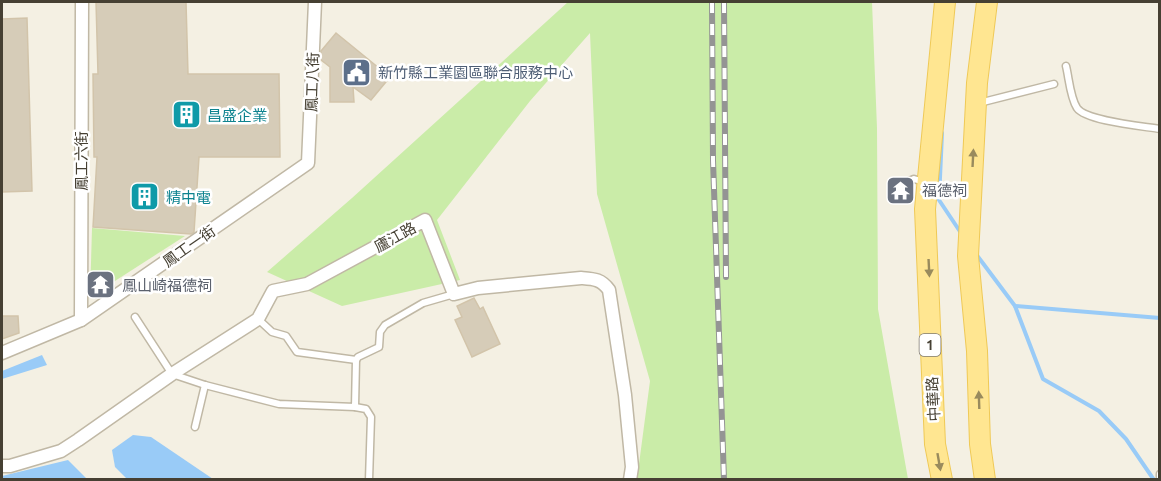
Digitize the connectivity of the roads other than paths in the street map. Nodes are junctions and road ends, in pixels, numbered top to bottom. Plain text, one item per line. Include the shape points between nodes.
1 (82, 2) edge
2 (315, 2) edge
3 (945, 2) edge
4 (987, 2) edge
5 (1066, 66) dead end
6 (1054, 84) dead end
7 (976, 103) junction
8 (1160, 129) edge
9 (308, 163) joint
10 (454, 294) junction
11 (135, 317) dead end
12 (258, 319) junction
13 (81, 320) junction
14 (2, 353) edge
15 (356, 360) junction
16 (172, 374) junction
17 (205, 385) junction
18 (355, 407) junction
19 (195, 427) dead end
20 (2, 466) edge
21 (369, 480) edge
22 (630, 480) edge
23 (942, 480) edge
24 (985, 480) edge

1 - 13 street, 鳳工六街
2 - 9 street, 鳳工八街
3 -> 23 main road, 中華路 / 1 via 916,181 925,209 935,444
4 - 7 main road
5 - 8 lane via 1079,111 1100,120
6 - 7 lane
24 -> 7 main road via 968,256
9 - 13 street, 鳳工一街
10 - 12 street, 廬江路 via 425,220 307,284 273,291
10 - 15 lane via 423,303 385,325 380,332 379,348
10 - 22 street via 581,278 603,283 609,290 626,395
11 - 16 lane
12 - 15 lane via 272,332 286,336 297,352
12 - 16 street, 廬江路
13 - 14 street, 鳳工一街
15 - 18 lane
16 - 17 lane
16 - 20 street, 廬江路 via 61,451
17 - 18 lane via 279,404
17 - 19 lane
18 - 21 lane via 366,409 371,417

